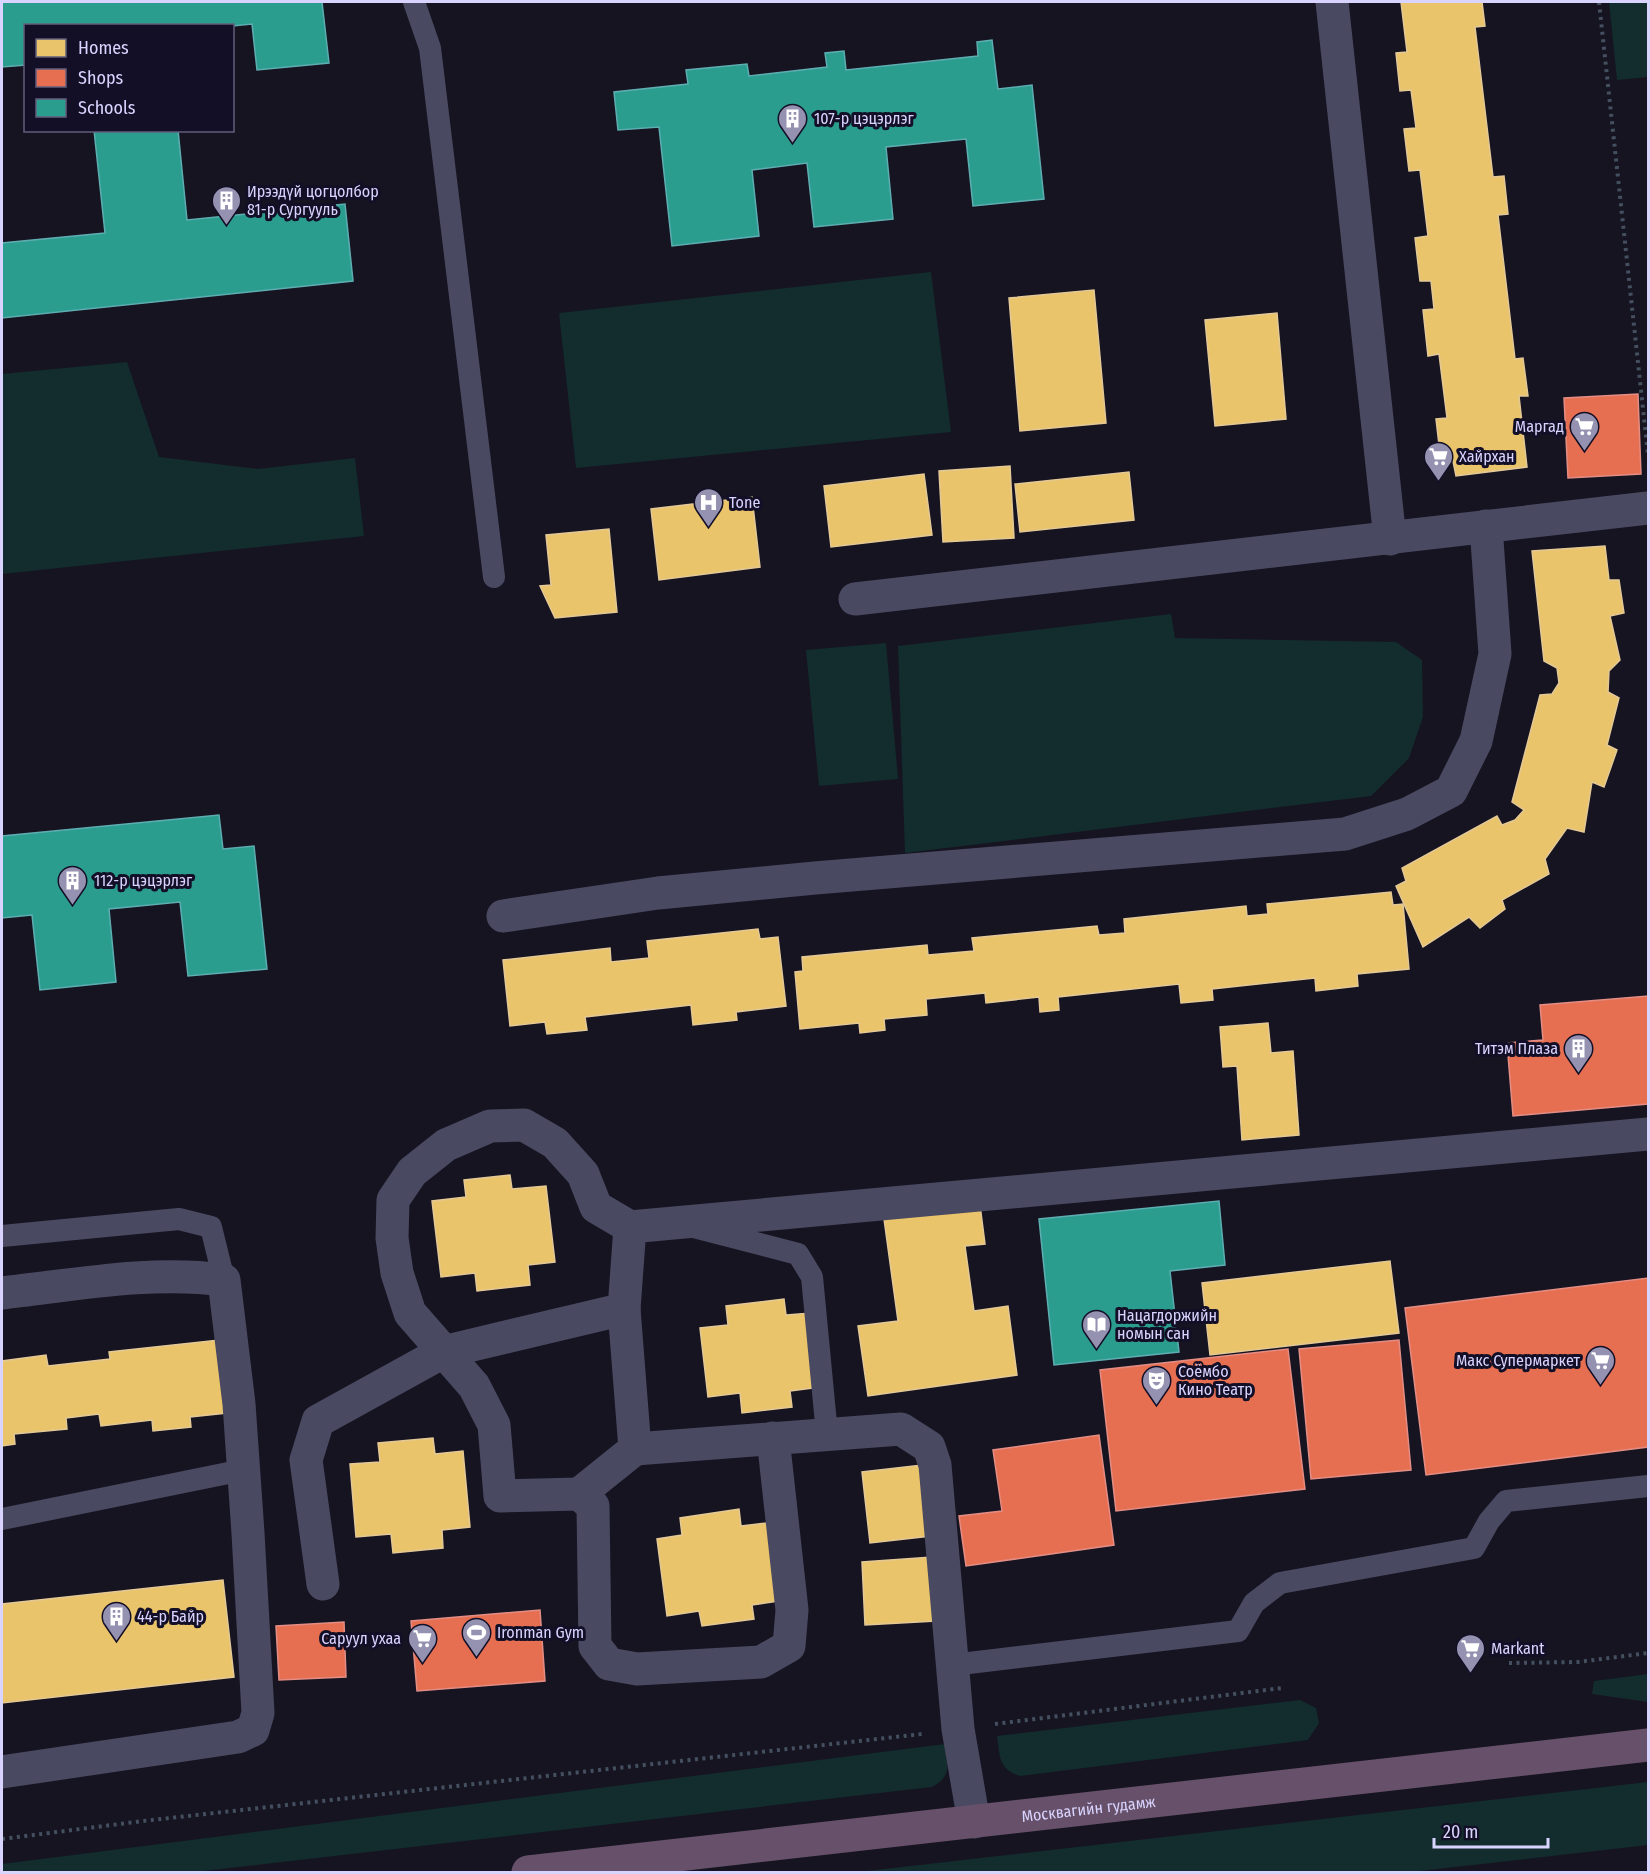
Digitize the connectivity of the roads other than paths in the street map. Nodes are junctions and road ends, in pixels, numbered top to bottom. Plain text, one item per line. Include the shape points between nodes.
1 (414, 2) edge
2 (1332, 2) edge
3 (1648, 508) edge
4 (1486, 525) junction
5 (1390, 539) junction
6 (494, 577) dead end
7 (855, 599) dead end
8 (503, 916) dead end
9 (1648, 1134) edge
10 (680, 1223) junction
11 (630, 1227) junction
12 (2, 1236) edge
13 (224, 1280) junction
14 (2, 1293) edge
15 (624, 1309) junction
16 (443, 1352) junction
17 (827, 1434) junction
18 (773, 1438) junction
19 (635, 1449) junction
20 (243, 1470) junction
21 (1648, 1486) edge
22 (579, 1494) junction
23 (2, 1519) edge
24 (323, 1584) dead end
25 (952, 1665) junction
26 (1648, 1745) edge
27 (2, 1773) edge
28 (974, 1822) junction
29 (528, 1872) edge

1 - 6 lane via 430,48
2 - 5 street
3 - 4 street
4 - 5 street
4 - 8 street via 1495,654 1476,741 1451,791 1407,814 1345,834 815,878 658,894
5 - 7 street
9 - 10 street
10 - 11 street
10 - 17 lane via 798,1254 812,1277
11 - 15 street
11 - 16 street via 596,1207 583,1174 555,1143 524,1125 490,1126 446,1145 412,1172 393,1200 392,1238 397,1273 410,1313
12 - 13 lane via 179,1218 211,1227
13 - 14 street via 151,1278
13 - 20 street
15 - 16 street
15 - 19 street
16 - 22 street via 474,1386 494,1425 501,1496
16 - 24 street via 318,1421 306,1460
17 - 18 street
17 - 25 street via 902,1429 929,1447 935,1465
18 - 19 street
18 - 22 street via 792,1610 789,1646 761,1662 637,1669 609,1664 595,1646 593,1506
19 - 22 street
20 - 23 lane
20 - 27 street via 258,1713 253,1730 238,1737
21 - 25 lane via 1506,1501 1474,1548 1280,1583 1254,1603 1238,1631
25 - 28 street
26 - 28 highway, Москвагийн гудамж
28 - 29 highway, Москвагийн гудамж

